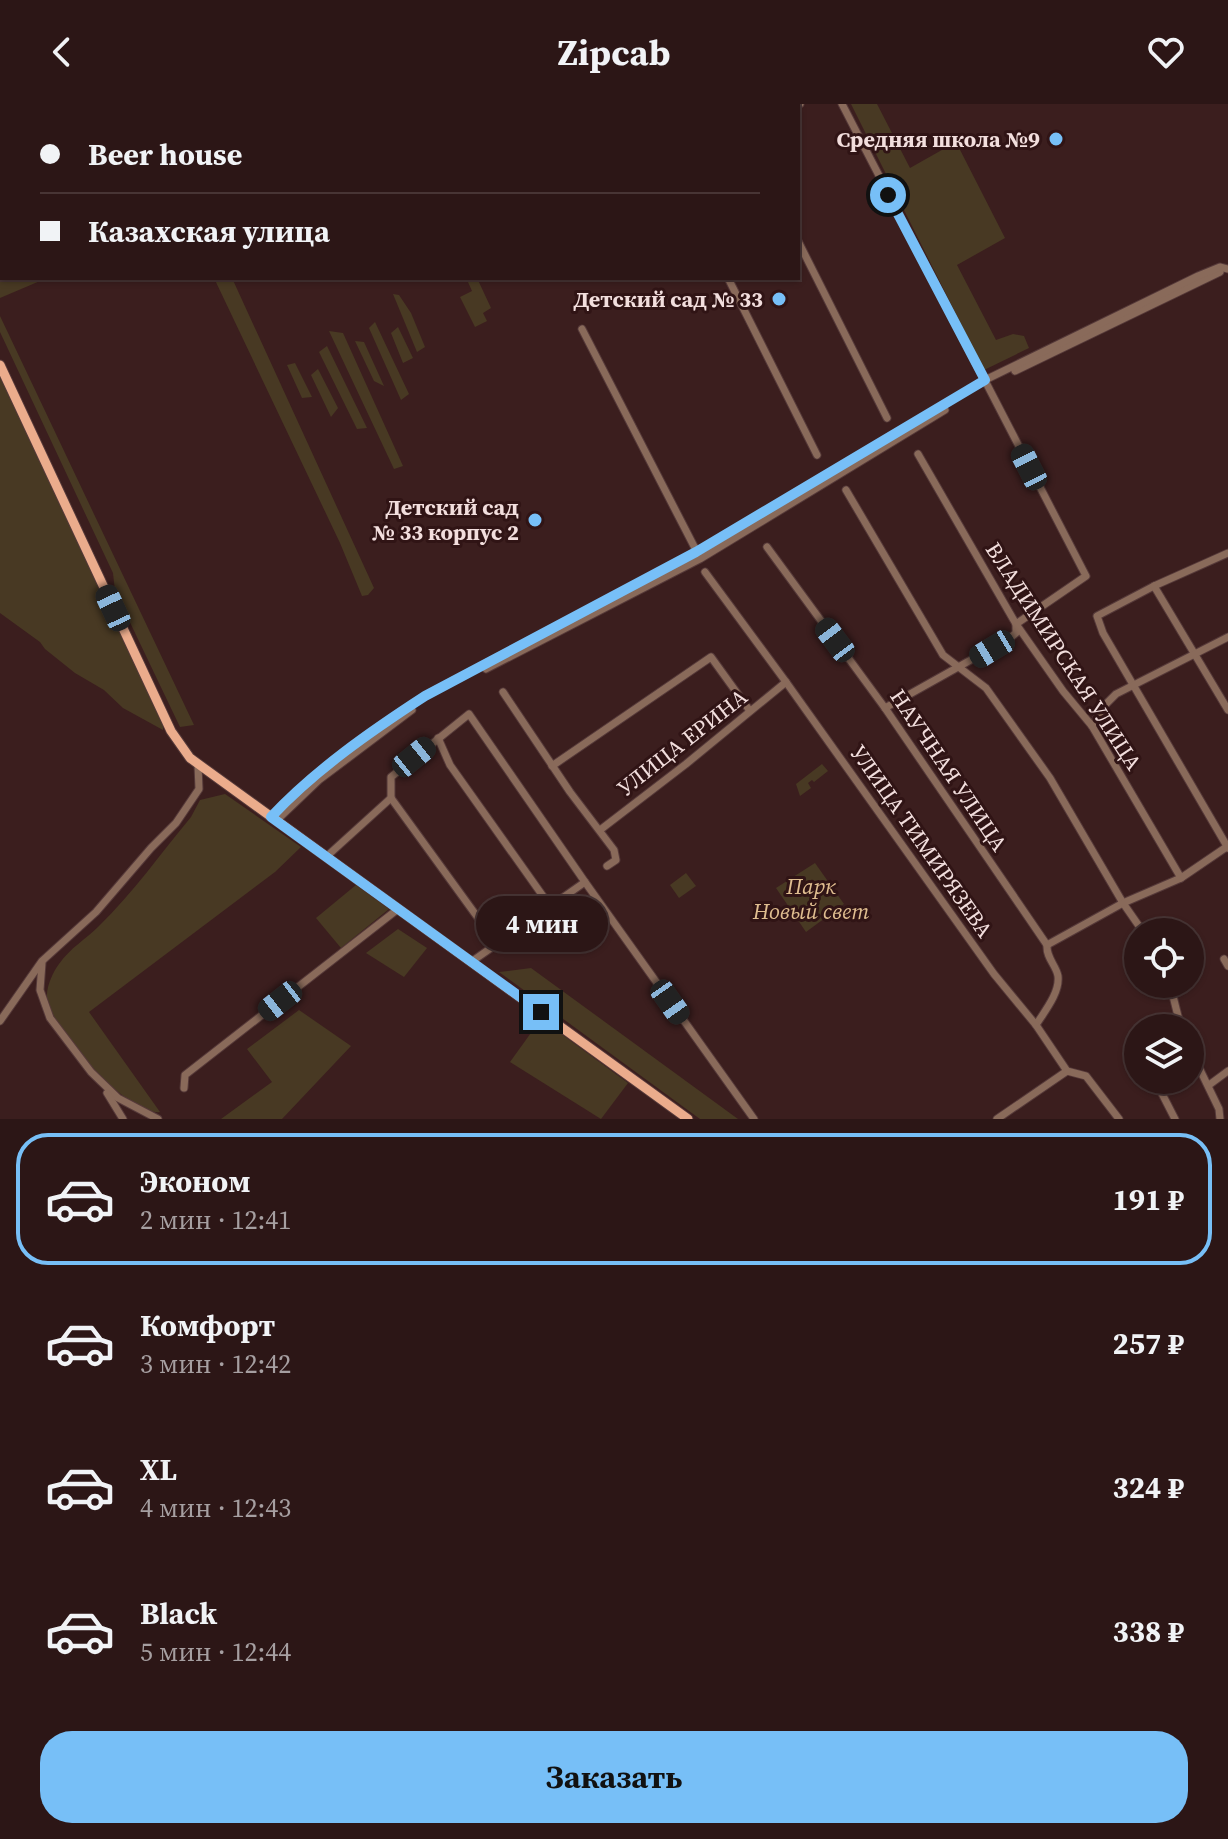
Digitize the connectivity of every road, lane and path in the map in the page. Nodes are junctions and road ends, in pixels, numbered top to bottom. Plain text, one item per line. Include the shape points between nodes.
1 (842, 104) edge
2 (800, 245) edge
3 (1224, 268) edge
4 (729, 280) edge
5 (582, 329) dead end
6 (0, 365) edge
7 (986, 382) junction
8 (887, 418) dead end
9 (918, 454) dead end
10 (817, 455) dead end
11 (846, 490) dead end
12 (767, 547) dead end
13 (1228, 553) edge
14 (698, 555) junction
15 (705, 572) dead end
16 (1154, 586) junction
17 (1016, 624) junction
18 (1228, 637) edge
19 (1194, 653) junction
20 (960, 668) junction
21 (786, 682) junction
22 (1134, 684) junction
23 (503, 692) dead end
24 (885, 708) junction
25 (1228, 710) edge
26 (750, 711) junction
27 (1092, 726) junction
28 (438, 738) junction
29 (198, 765) junction
30 (552, 766) junction
31 (391, 798) junction
32 (274, 819) junction
33 (600, 830) junction
34 (1228, 847) edge
35 (326, 857) junction
36 (607, 866) dead end
37 (1181, 878) junction
38 (585, 882) junction
39 (1123, 903) junction
40 (550, 906) junction
41 (398, 909) junction
42 (1133, 918) edge
43 (497, 944) junction
44 (1047, 945) junction
45 (42, 961) junction
46 (471, 962) junction
47 (0, 1021) edge
48 (1036, 1025) junction
49 (1067, 1071) junction
50 (1228, 1071) edge
51 (91, 1072) junction
52 (1204, 1076) edge
53 (1209, 1085) junction
54 (184, 1088) dead end
55 (1162, 1094) edge
56 (123, 1119) edge
57 (158, 1119) edge
58 (688, 1119) edge
59 (754, 1119) edge
60 (997, 1119) edge
61 (1119, 1119) edge
62 (1175, 1119) edge
63 (1220, 1119) edge

1 - 7 street
2 - 8 street
3 - 7 street
4 - 10 street
5 - 14 street
6 - 29 main road via 171,731
7 - 14 street
7 - 17 street via 1086,576
9 - 17 street, ВЛАДИМИРСКАЯ УЛИЦА
11 - 20 street via 943,655
12 - 24 street, НАУЧНАЯ УЛИЦА
13 - 16 street
14 - 32 street via 428,699
15 - 21 street, УЛИЦА ТИМИРЯЗЕВА
16 - 19 street
16 - 22 street via 1097,616
17 - 20 street via 1010,638
17 - 27 street, ВЛАДИМИРСКАЯ УЛИЦА
18 - 19 street
19 - 22 street
19 - 25 street
20 - 24 street
20 - 39 street via 986,688 1050,778
21 - 26 street, УЛИЦА ЕРИНА
21 - 48 street, УЛИЦА ТИМИРЯЗЕВА
22 - 27 street via 1110,700
22 - 34 street
23 - 30 street
24 - 44 street, НАУЧНАЯ УЛИЦА
26 - 30 street via 711,657
26 - 33 street, УЛИЦА ЕРИНА
27 - 37 street, ВЛАДИМИРСКАЯ УЛИЦА
28 - 31 street via 391,777
28 - 38 street via 469,714
28 - 40 street via 450,765
29 - 32 main road
29 - 45 street via 199,789 176,823 96,912
30 - 33 street
31 - 35 street
31 - 43 street
32 - 35 main road
33 - 36 street via 616,855
34 - 37 street
35 - 41 main road
37 - 39 street
38 - 40 street
38 - 59 street
39 - 42 street
39 - 44 street
40 - 43 street
41 - 46 main road
41 - 54 street via 185,1075
43 - 46 street
44 - 48 street, НАУЧНАЯ УЛИЦА via 1058,976
45 - 47 street
45 - 51 street via 43,1003
46 - 58 main road
48 - 49 street, УЛИЦА ТИМИРЯЗЕВА
49 - 60 street
49 - 61 street, УЛИЦА ТИМИРЯЗЕВА via 1086,1076
50 - 53 street
51 - 56 street
51 - 57 street via 118,1098
52 - 53 street
53 - 63 street
55 - 62 street

